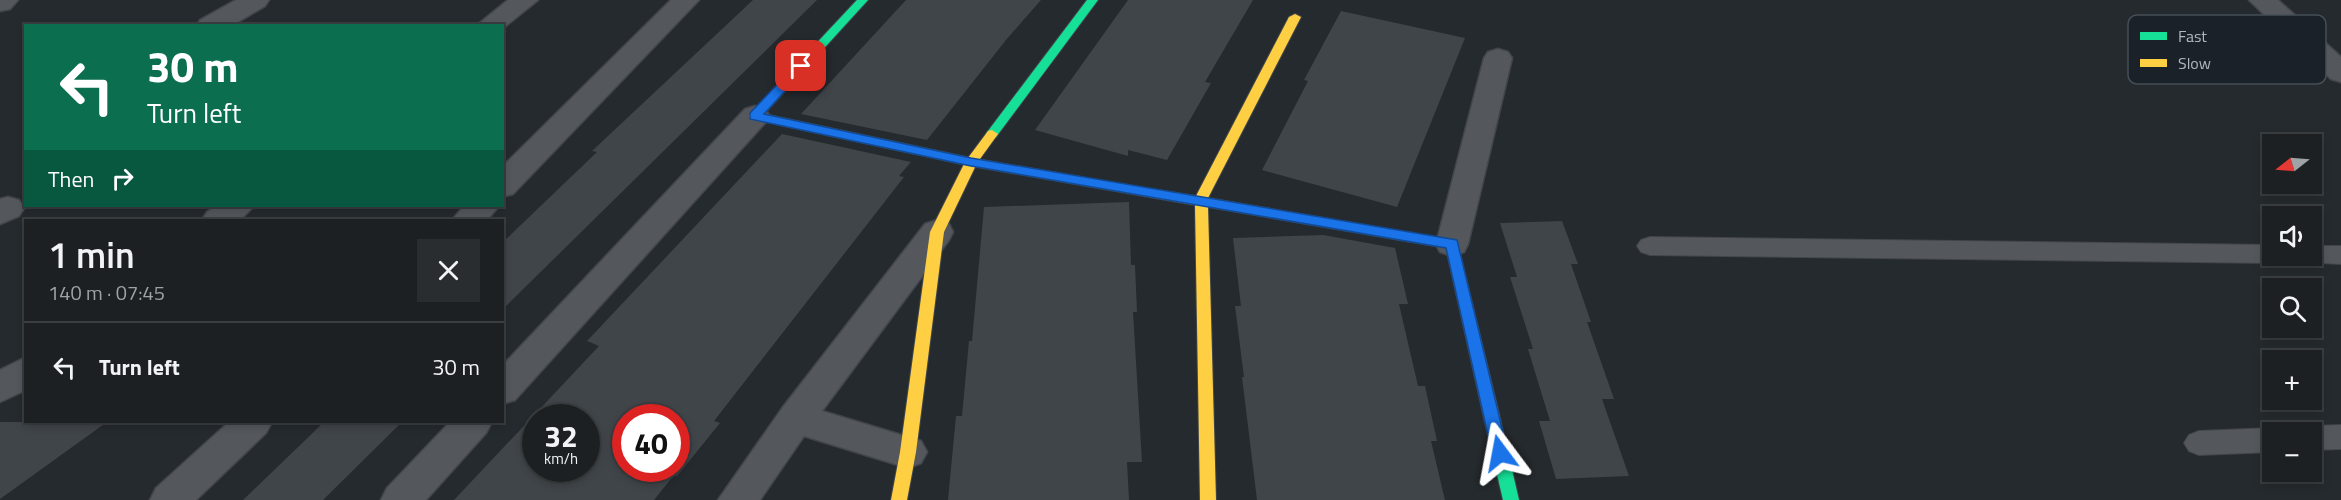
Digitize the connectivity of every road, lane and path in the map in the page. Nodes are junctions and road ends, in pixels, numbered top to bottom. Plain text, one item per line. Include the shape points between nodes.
1 (5, 0) edge
2 (256, 0) edge
3 (525, 0) edge
4 (863, 0) edge
5 (1092, 0) edge
6 (2262, 0) edge
7 (673, 2) edge
8 (0, 3) edge
9 (2278, 15) edge
10 (1295, 17) dead end
11 (214, 24) edge
12 (492, 24) edge
13 (1498, 58) dead end
14 (2326, 59) edge
15 (2341, 73) edge
16 (755, 116) junction
17 (971, 162) junction
18 (504, 184) edge
19 (1201, 200) junction
20 (237, 207) edge
21 (482, 207) edge
22 (219, 219) edge
23 (469, 219) edge
24 (937, 232) junction
25 (1452, 244) junction
26 (1650, 246) dead end
27 (2262, 255) edge
28 (2322, 255) edge
29 (2341, 255) edge
30 (24, 372) edge
31 (0, 388) edge
32 (504, 388) edge
33 (796, 418) junction
34 (252, 423) edge
35 (472, 423) edge
36 (2341, 437) edge
37 (2322, 438) edge
38 (2262, 440) edge
39 (2199, 443) dead end
40 (908, 452) junction
41 (170, 500) edge
42 (401, 500) edge
43 (738, 500) edge
44 (898, 500) edge
45 (1208, 500) edge
46 (1511, 500) edge

1 - 8 street
2 - 11 street
3 - 12 street
4 - 16 street
5 - 17 street
6 - 9 street
7 - 18 street
10 - 19 street
13 - 25 street
14 - 15 street
16 - 17 street
16 - 32 street
17 - 19 street
17 - 24 street
19 - 25 street
19 - 45 street
20 - 22 street
21 - 23 street
24 - 33 street
24 - 40 street
25 - 46 street
26 - 27 lane
28 - 29 lane
30 - 31 street
33 - 40 street
33 - 43 street
34 - 41 street
35 - 42 street
36 - 37 lane
38 - 39 lane
40 - 44 street

